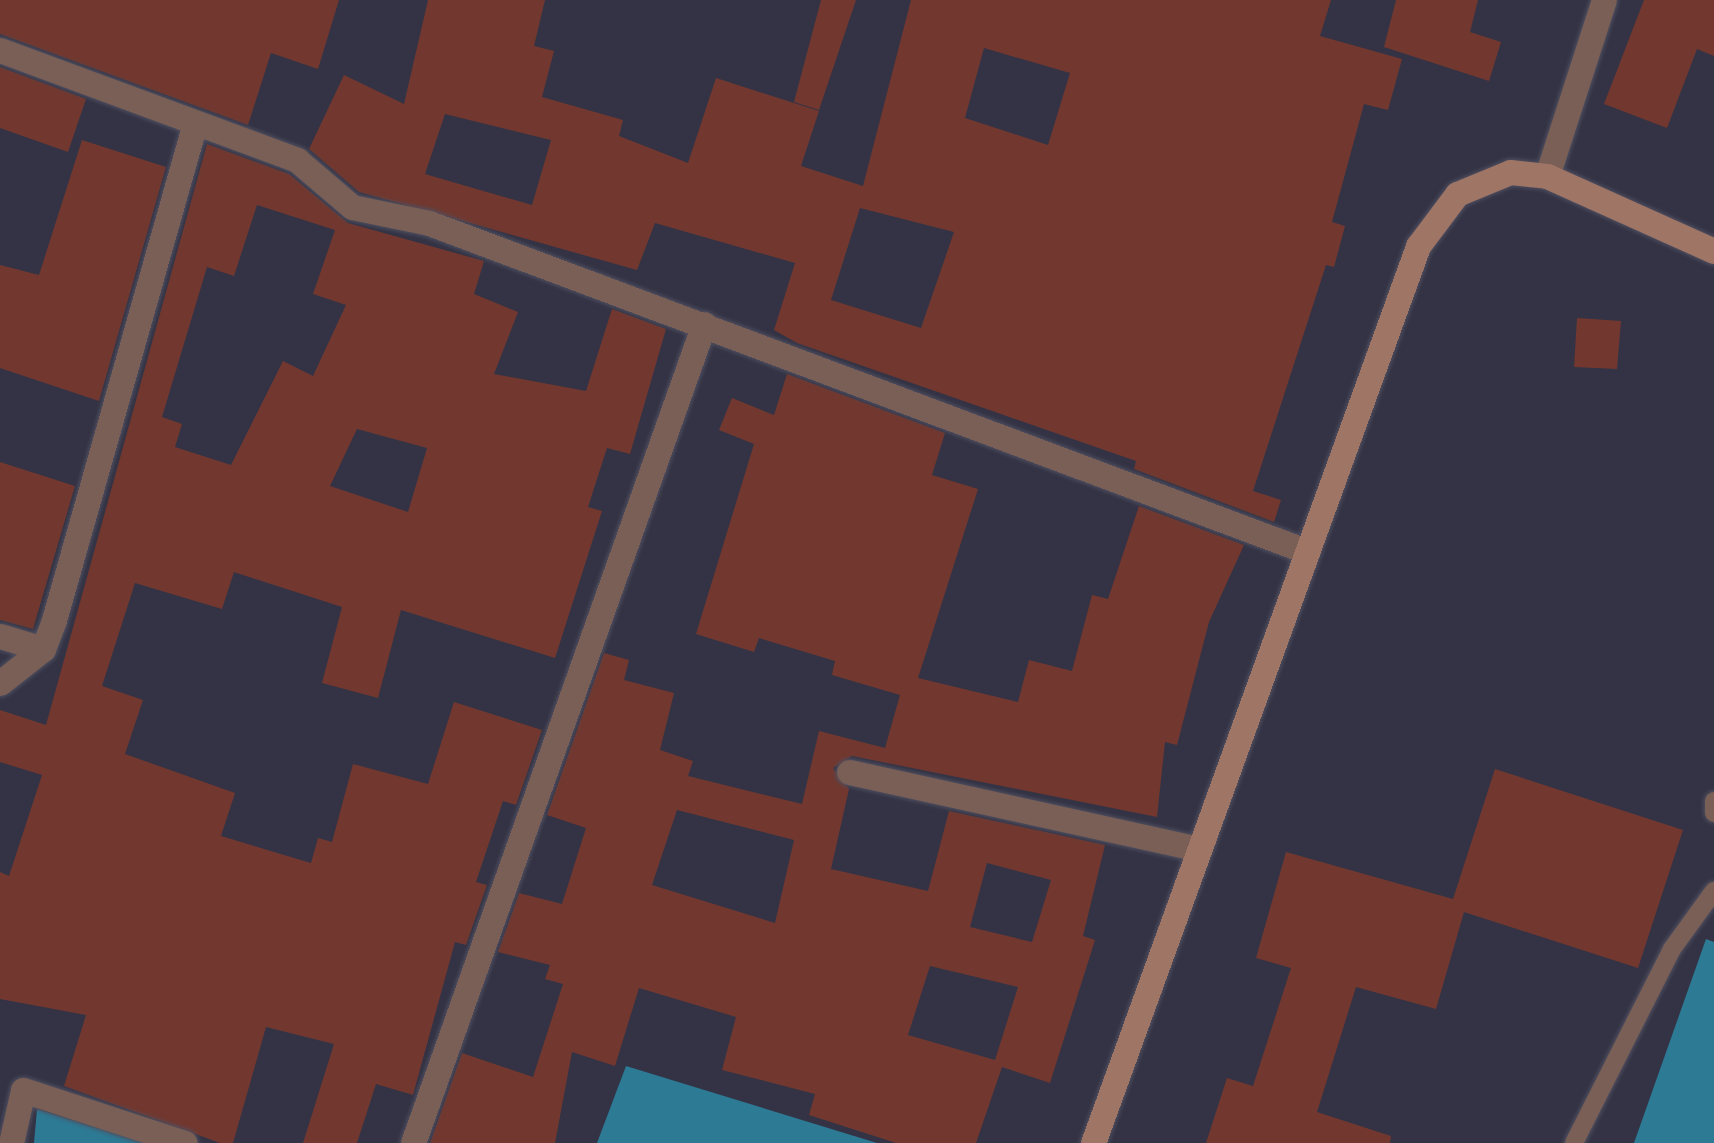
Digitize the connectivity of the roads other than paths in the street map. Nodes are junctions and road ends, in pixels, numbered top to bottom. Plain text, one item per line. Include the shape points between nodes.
1 (1604, 0) edge
2 (0, 50) edge
3 (195, 123) junction
4 (1547, 176) junction
5 (1714, 252) edge
6 (704, 324) junction
7 (1306, 551) junction
8 (0, 636) edge
9 (42, 649) junction
10 (0, 683) edge
11 (849, 772) dead end
12 (1714, 801) edge
13 (1714, 814) edge
14 (1198, 849) junction
15 (1714, 891) edge
16 (12, 1086) edge
17 (11, 1143) edge
18 (184, 1143) edge
19 (413, 1143) edge
20 (1092, 1143) edge
21 (1574, 1143) edge

1 - 4 street
2 - 3 street
3 - 6 street via 297,160 352,207 401,225 429,223
3 - 9 street
4 - 5 street
4 - 7 street via 1482,179 1457,194 1418,246
6 - 7 street
6 - 19 street
7 - 14 street
8 - 9 street
9 - 10 street
11 - 14 street
12 - 13 lane
14 - 20 street
15 - 21 lane via 1672,949
16 - 17 street
16 - 18 street

